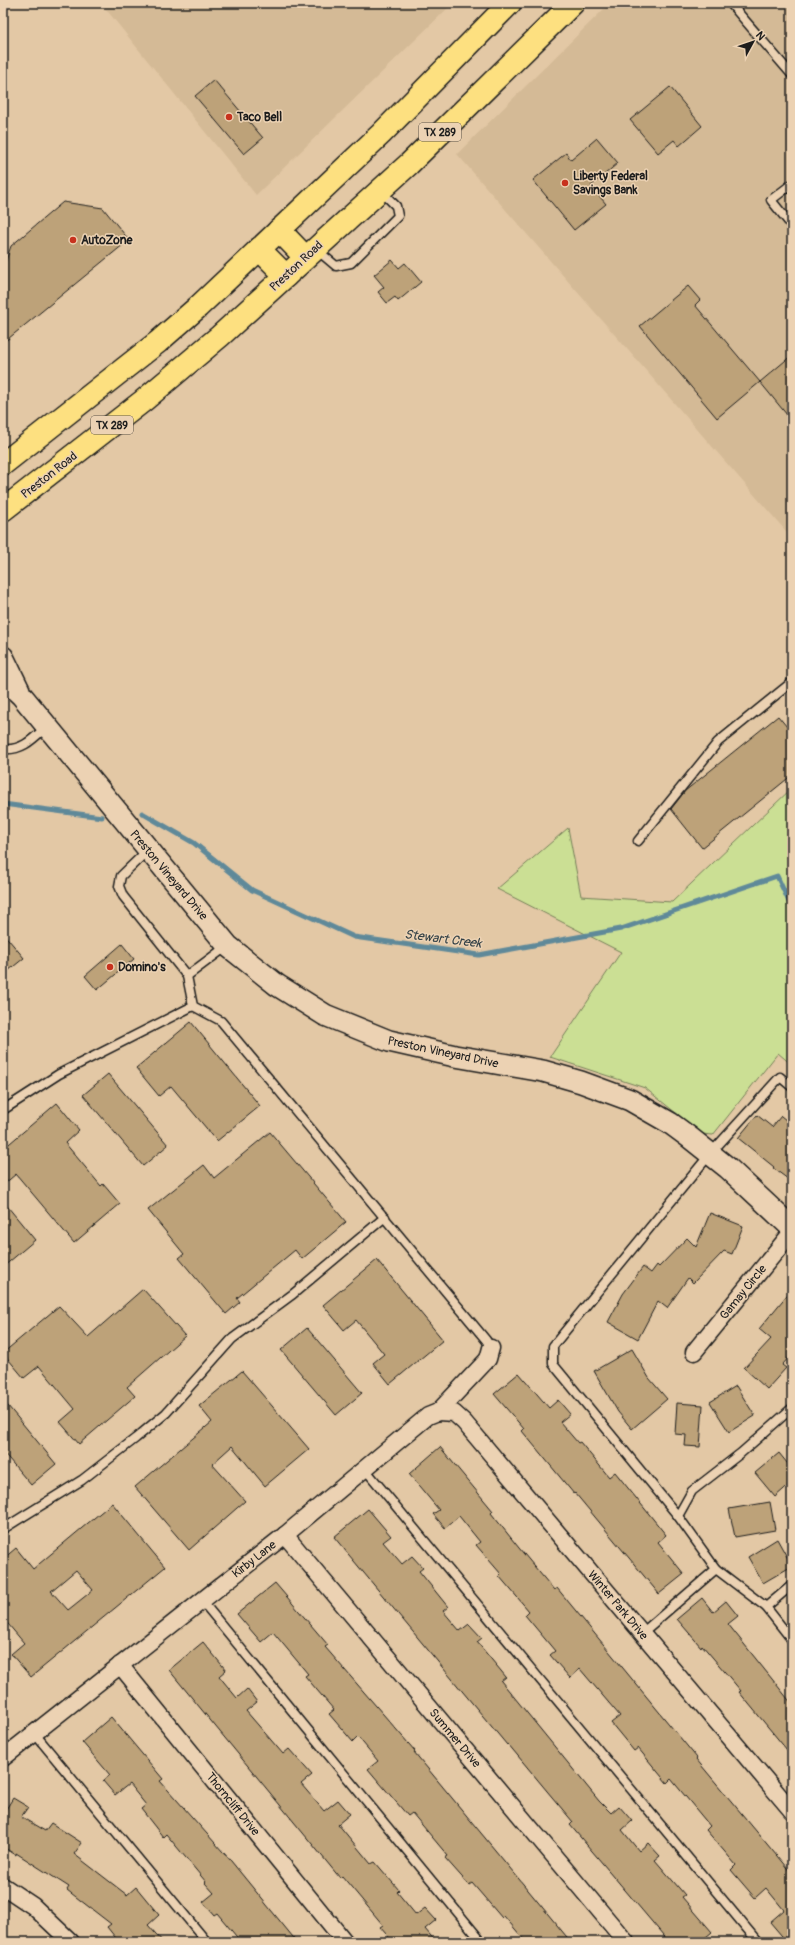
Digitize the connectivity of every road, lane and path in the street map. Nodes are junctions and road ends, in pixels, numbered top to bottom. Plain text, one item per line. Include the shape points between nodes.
1 (510, 3) edge
2 (573, 3) edge
3 (730, 3) edge
4 (792, 75) edge
5 (792, 184) edge
6 (380, 190) junction
7 (792, 226) edge
8 (279, 230) junction
9 (259, 249) junction
10 (310, 253) junction
11 (286, 276) junction
12 (3, 464) edge
13 (3, 510) edge
14 (3, 657) edge
15 (3, 678) edge
16 (792, 682) edge
17 (22, 696) junction
18 (47, 726) junction
19 (3, 749) edge
20 (638, 841) dead end
21 (148, 850) junction
22 (228, 946) junction
23 (187, 976) junction
24 (193, 1006) junction
25 (792, 1087) edge
26 (3, 1110) edge
27 (710, 1154) junction
28 (385, 1217) junction
29 (792, 1228) edge
30 (792, 1232) edge
31 (491, 1348) joint
32 (694, 1352) dead end
33 (792, 1408) edge
34 (438, 1412) junction
35 (364, 1469) junction
36 (678, 1516) junction
37 (3, 1529) edge
38 (285, 1535) junction
39 (716, 1569) junction
40 (792, 1585) edge
41 (202, 1601) junction
42 (766, 1607) junction
43 (642, 1633) junction
44 (792, 1640) edge
45 (120, 1665) junction
46 (35, 1734) junction
47 (3, 1758) edge
48 (792, 1811) edge
49 (3, 1886) edge
50 (71, 1942) edge
51 (207, 1942) edge
52 (345, 1942) edge
53 (482, 1942) edge
54 (626, 1942) edge
55 (758, 1942) edge

1 - 8 main road, TX 289 via 381,134
2 - 6 main road, Preston Road / TX 289
3 - 4 lane
5 - 7 lane via 771,200
6 - 10 main road, Preston Road / TX 289
6 - 10 lane via 396,206 398,216 351,263 336,266
8 - 9 main road, TX 289
8 - 10 main road
9 - 11 main road
9 - 12 main road, TX 289 via 158,342
10 - 11 main road, Preston Road / TX 289
11 - 13 main road, Preston Road / TX 289 via 220,336 143,400
14 - 17 street, Preston Vineyard Drive
15 - 17 street, Preston Vineyard Drive
16 - 20 lane via 718,742
17 - 18 street, Preston Vineyard Drive
18 - 19 lane via 22,747
18 - 21 street, Preston Vineyard Drive
21 - 22 street, Preston Vineyard Drive
21 - 23 lane via 121,876 119,886 123,896
22 - 23 lane
22 - 27 street, Preston Vineyard Drive via 276,985 325,1015 347,1025 389,1041 455,1056 543,1071 607,1091 630,1100 670,1123
23 - 24 lane
24 - 26 lane via 59,1074
24 - 28 lane via 221,1021
25 - 27 lane via 780,1077
27 - 29 street, Preston Vineyard Drive
27 - 36 lane via 553,1346 553,1364
28 - 31 lane
28 - 37 lane via 294,1294 232,1339 166,1413 129,1444 82,1480
30 - 32 street, Gamay Circle
31 - 34 street, Kirby Lane via 488,1359
33 - 36 lane via 741,1453 692,1491
34 - 35 street, Kirby Lane via 428,1416
34 - 43 street, Winter Park Drive via 454,1413 464,1422
35 - 38 street, Kirby Lane
35 - 55 lane
36 - 39 lane
38 - 41 street, Kirby Lane
38 - 54 street, Summer Drive
39 - 42 lane
39 - 43 lane
40 - 42 lane
41 - 45 street, Kirby Lane
41 - 53 lane
42 - 44 lane
43 - 48 street, Winter Park Drive
45 - 46 street, Kirby Lane
45 - 52 street, Thorncliff Drive
46 - 47 street, Kirby Lane
46 - 51 lane
49 - 50 street via 33,1906

